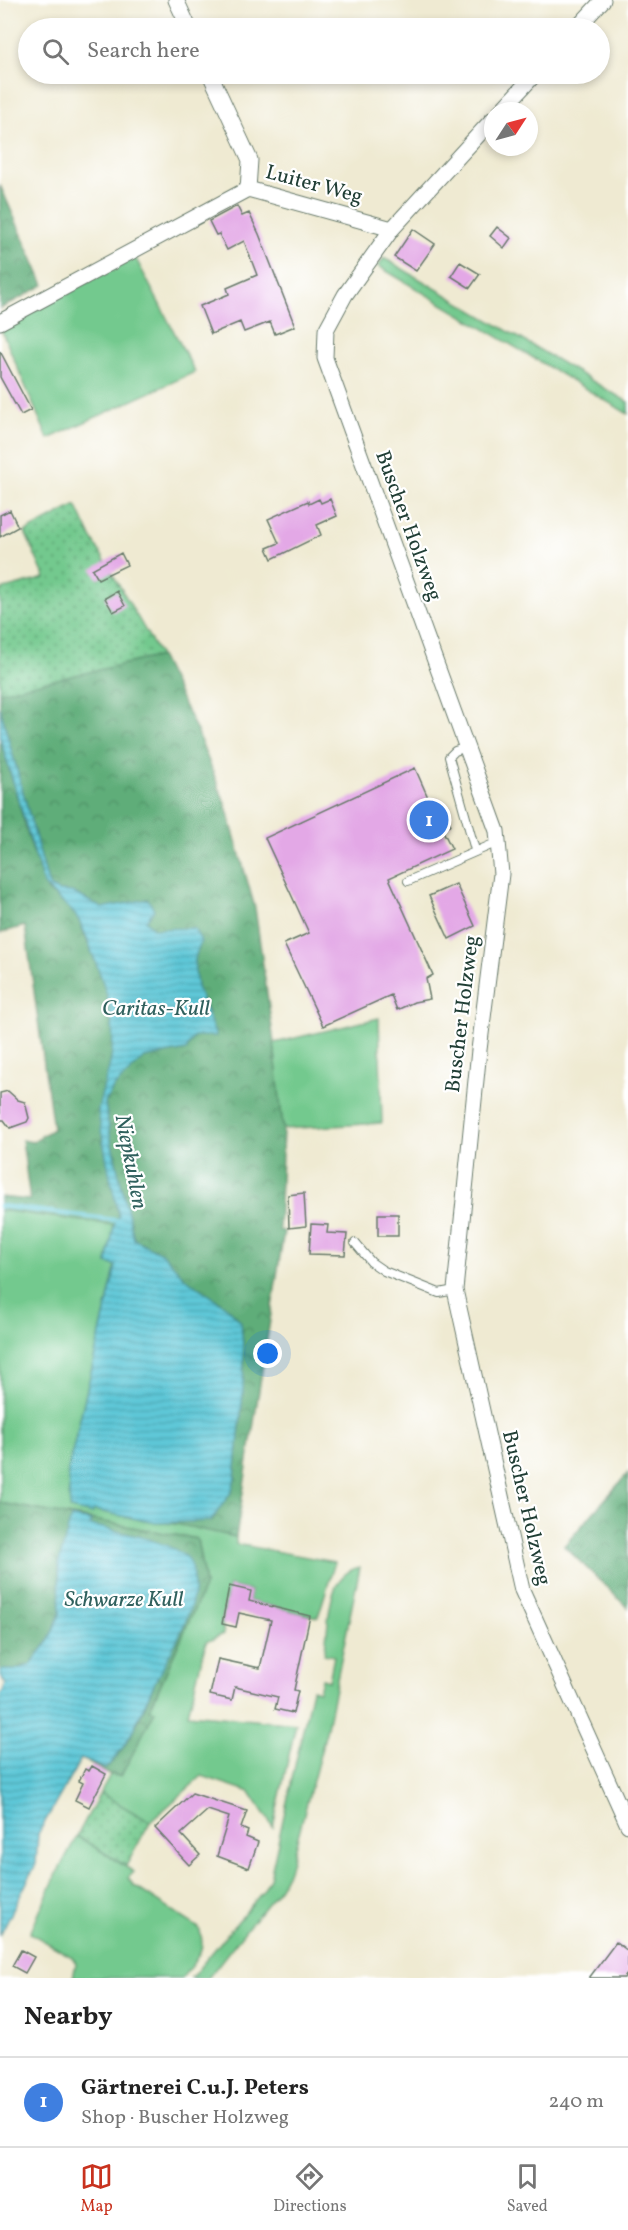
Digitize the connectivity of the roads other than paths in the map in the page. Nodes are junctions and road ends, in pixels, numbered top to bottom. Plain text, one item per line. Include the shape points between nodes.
1 (176, 0) edge
2 (603, 0) edge
3 (184, 18) edge
4 (586, 18) edge
5 (215, 84) edge
6 (526, 84) edge
7 (509, 102) edge
8 (484, 129) edge
9 (248, 189) junction
10 (392, 229) junction
11 (0, 322) edge
12 (467, 747) junction
13 (498, 842) junction
14 (475, 850) junction
15 (408, 881) dead end
16 (355, 1243) dead end
17 (454, 1290) junction
18 (628, 1825) edge

1 - 3 street
2 - 4 street
5 - 9 street via 250,160
6 - 7 street
8 - 10 street
9 - 10 street, Luiter Weg
9 - 11 street, Luiter Weg
10 - 12 street, Buscher Holzweg via 345,295 326,330 325,358
12 - 13 street, Buscher Holzweg
12 - 14 lane via 454,751 449,758
13 - 14 lane
13 - 17 street, Buscher Holzweg via 501,874
14 - 15 lane
16 - 17 lane via 370,1262 384,1271 439,1293
17 - 18 street, Buscher Holzweg via 522,1590

